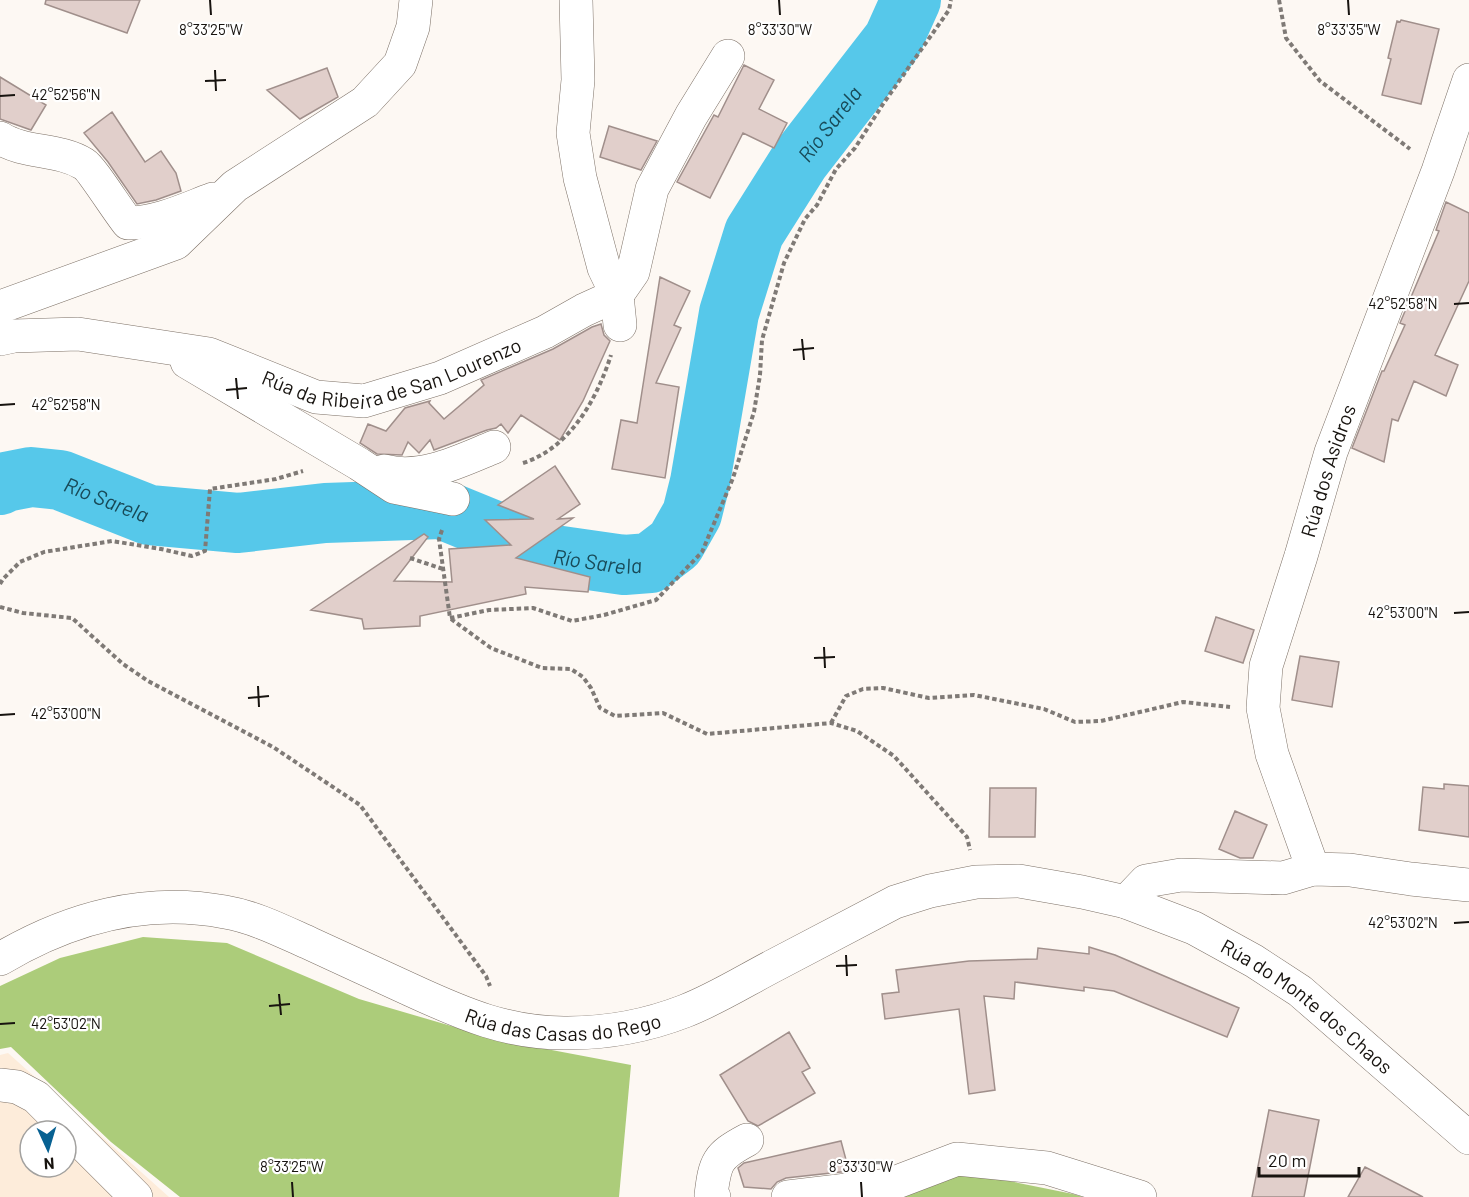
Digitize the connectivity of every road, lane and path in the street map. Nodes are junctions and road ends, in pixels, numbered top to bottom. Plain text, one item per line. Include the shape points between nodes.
1 (416, 0) edge
2 (576, 0) edge
3 (951, 0) edge
4 (1279, 0) edge
5 (728, 56) dead end
6 (1469, 80) edge
7 (0, 138) edge
8 (1438, 171) junction
9 (226, 195) junction
10 (0, 307) edge
11 (618, 310) junction
12 (0, 339) edge
13 (160, 346) junction
14 (330, 447) junction
15 (494, 447) joint
16 (359, 464) junction
17 (453, 499) dead end
18 (439, 539) dead end
19 (410, 558) dead end
20 (443, 569) junction
21 (0, 584) edge
22 (0, 607) edge
23 (450, 618) junction
24 (1263, 708) junction
25 (831, 723) junction
26 (1313, 869) junction
27 (976, 882) junction
28 (1469, 885) edge
29 (1126, 902) junction
30 (0, 958) edge
31 (497, 1026) junction
32 (0, 1085) edge
33 (1469, 1138) edge
34 (747, 1140) dead end
35 (136, 1197) edge
36 (714, 1197) edge
37 (788, 1197) edge
38 (1140, 1197) edge

1 - 9 street via 400,64 364,102
2 - 11 street via 578,80 573,133 580,178
3 - 23 path via 949,10 855,148 836,169 784,263 762,340 754,412 733,478 702,552 656,600 604,615 572,621 533,608 489,610
4 - 8 path via 1286,38 1320,81
5 - 11 street via 652,189 633,272
6 - 8 street, Rúa dos Asidros
7 - 9 street via 86,165 128,223 165,217
8 - 24 street, Rúa dos Asidros via 1331,452 1266,666
9 - 10 street via 176,243
11 - 13 street, Rúa da Ribeira de San Lourenzo via 584,310 440,378 364,401 316,397 209,354
11 - 15 path via 605,374 572,431 537,459 515,466
12 - 13 street, Rúa da Ribeira de San Lourenzo via 78,334
13 - 14 street, Rúa da Ribeira de San Lourenzo
14 - 16 street, Rúa da Ribeira de San Lourenzo
14 - 21 path via 313,468 276,479 210,489 205,550 192,556 112,542 44,552 20,562
15 - 16 street, Rúa da Ribeira de San Lourenzo via 442,469 394,474
16 - 17 street, Rúa da Ribeira de San Lourenzo via 394,487
18 - 20 path
19 - 20 path
20 - 23 path
22 - 31 path via 72,618 148,681 273,747 360,805 486,976
23 - 25 path via 491,648 542,668 571,669 583,677 600,708 615,716 663,713 707,734
24 - 25 path via 1184,702 1101,721 1075,722 1044,709 974,695 929,698 883,688 846,696
24 - 26 street, Rúa dos Asidros via 1272,754
25 - 27 path via 857,731 894,756 968,837
26 - 28 street
26 - 29 street via 1283,878 1181,874 1146,881
27 - 29 street, Rúa das Casas do Rego via 1019,881
27 - 31 street, Rúa das Casas do Rego via 895,902 686,1011 602,1031 530,1032
29 - 33 street, Rúa do Monte dos Chaos via 1194,928 1300,991
30 - 31 street, Rúa das Casas do Rego via 63,927 116,911 172,906 227,912 275,927 457,1012
32 - 35 street via 18,1087 36,1097
34 - 36 street via 714,1166
37 - 38 street via 889,1185 957,1159 1047,1168

